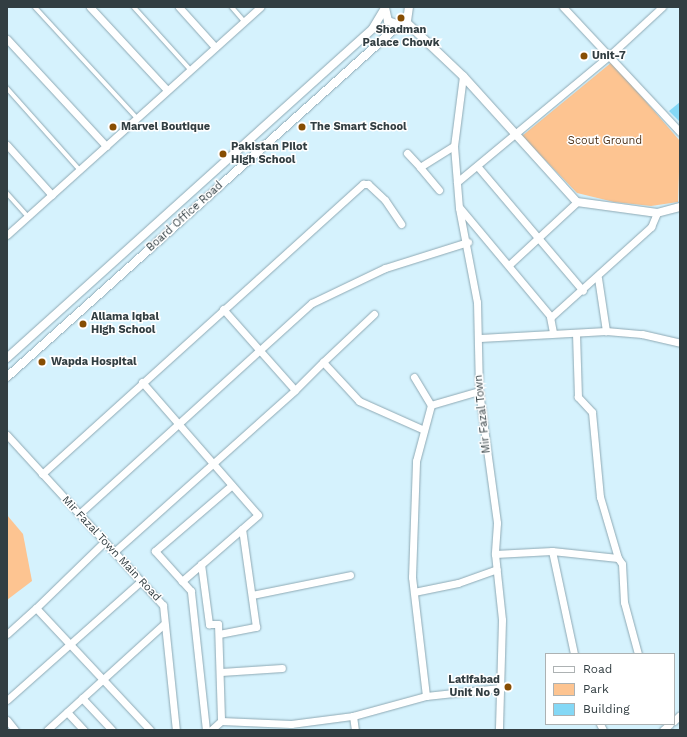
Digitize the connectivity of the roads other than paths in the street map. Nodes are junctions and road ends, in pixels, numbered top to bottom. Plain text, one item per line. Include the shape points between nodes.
1 (35, 7) edge
2 (90, 7) edge
3 (134, 7) edge
4 (179, 7) edge
5 (232, 7) edge
6 (260, 7) edge
7 (416, 7) edge
8 (563, 7) edge
9 (662, 7) edge
10 (385, 9) edge
11 (410, 10) edge
12 (244, 21) junction
13 (403, 24) junction
14 (7, 39) edge
15 (215, 47) junction
16 (610, 55) junction
17 (190, 69) junction
18 (463, 76) junction
19 (7, 88) edge
20 (167, 90) junction
21 (137, 118) junction
22 (680, 132) edge
23 (518, 134) junction
24 (7, 145) edge
25 (106, 146) junction
26 (454, 146) junction
27 (407, 153) dead end
28 (420, 167) junction
29 (478, 167) junction
30 (80, 170) junction
31 (457, 182) junction
32 (439, 190) dead end
33 (7, 193) edge
34 (52, 195) junction
35 (577, 202) junction
36 (680, 207) edge
37 (459, 208) junction
38 (657, 213) junction
39 (28, 216) junction
40 (401, 224) dead end
41 (7, 235) edge
42 (539, 238) junction
43 (468, 242) junction
44 (510, 264) junction
45 (598, 278) junction
46 (583, 291) junction
47 (223, 309) junction
48 (374, 314) dead end
49 (550, 317) junction
50 (606, 331) junction
51 (552, 333) junction
52 (576, 333) junction
53 (480, 338) junction
54 (680, 343) edge
55 (258, 348) junction
56 (7, 358) edge
57 (323, 362) junction
58 (7, 377) edge
59 (414, 377) dead end
60 (142, 382) junction
61 (295, 390) junction
62 (479, 391) junction
63 (431, 405) junction
64 (179, 422) junction
65 (424, 430) junction
66 (7, 435) edge
67 (213, 462) junction
68 (42, 474) junction
69 (232, 485) junction
70 (79, 514) junction
71 (242, 529) junction
72 (104, 542) junction
73 (552, 551) junction
74 (114, 552) junction
75 (495, 554) junction
76 (618, 558) junction
77 (202, 564) junction
78 (497, 569) junction
79 (350, 575) dead end
80 (141, 581) junction
81 (182, 581) junction
82 (414, 592) junction
83 (252, 595) junction
84 (36, 608) junction
85 (164, 624) junction
86 (7, 634) edge
87 (219, 634) junction
88 (69, 643) junction
89 (574, 653) edge
90 (638, 653) edge
91 (282, 668) dead end
92 (221, 672) junction
93 (103, 680) junction
94 (500, 688) junction
95 (426, 696) junction
96 (82, 698) junction
97 (7, 700) edge
98 (67, 712) junction
99 (353, 716) junction
100 (7, 720) edge
101 (221, 721) junction
102 (15, 730) edge
103 (47, 730) edge
104 (84, 730) edge
105 (112, 730) edge
106 (150, 730) edge
107 (176, 730) edge
108 (206, 730) edge
109 (210, 730) edge
110 (355, 730) edge
111 (499, 730) edge

1 - 21 lane
2 - 20 street
3 - 17 lane
4 - 15 street
5 - 12 lane
6 - 12 street
7 - 11 street
8 - 16 street
9 - 16 street
10 - 13 street via 388,22
10 - 56 street, Board Office Road via 373,28
11 - 13 street, Board Office Road
12 - 15 street
13 - 18 street
13 - 58 street, Board Office Road
14 - 25 street
15 - 17 street
16 - 22 street
16 - 23 street
17 - 20 street
18 - 23 street
18 - 26 street, Mir Fazal Town
19 - 30 lane
20 - 21 street
21 - 25 street
23 - 29 street
23 - 35 street
24 - 34 street
25 - 30 street
26 - 28 street
26 - 31 street, Mir Fazal Town
27 - 28 street
28 - 32 street
29 - 31 street
29 - 42 street
30 - 34 street
31 - 37 street, Mir Fazal Town
33 - 39 lane
34 - 39 street
35 - 38 street
35 - 42 street
36 - 38 street
37 - 43 street, Mir Fazal Town
37 - 44 street
38 - 45 street via 651,227
39 - 41 street
40 - 47 street via 393,208 364,183
42 - 44 street
42 - 46 street
43 - 53 street, Mir Fazal Town
43 - 55 street via 385,268 336,290 312,303
44 - 49 street
45 - 46 street
45 - 50 street
46 - 49 street
47 - 55 street
47 - 60 street
48 - 57 street
49 - 51 street
50 - 52 street
50 - 54 street via 642,334
51 - 52 street
51 - 53 street
52 - 76 street via 578,397 592,412 600,497
53 - 62 street, Mir Fazal Town
55 - 61 street
55 - 64 street
57 - 61 street
57 - 65 street via 359,401
59 - 63 street
60 - 64 street
60 - 68 street
61 - 67 street
62 - 63 street
62 - 75 street, Mir Fazal Town via 497,523
63 - 65 street
64 - 67 street
64 - 70 street
65 - 82 street via 416,461
66 - 68 street, Mir Fazal Town Main Road
67 - 69 street
67 - 74 street
68 - 70 street, Mir Fazal Town Main Road
69 - 71 street via 258,515
69 - 81 street via 155,551
70 - 72 street, Mir Fazal Town Main Road
71 - 77 street
71 - 83 street
72 - 74 street, Mir Fazal Town Main Road
72 - 84 street
73 - 75 street
73 - 76 street
73 - 89 street
74 - 80 street, Mir Fazal Town Main Road
75 - 78 street, Mir Fazal Town
76 - 90 street via 622,564 624,602
77 - 81 street
77 - 87 street via 209,624 218,624
78 - 82 street via 458,583
78 - 94 street, Mir Fazal Town via 502,620
79 - 83 street
80 - 85 street, Mir Fazal Town Main Road via 163,605
80 - 88 street
81 - 108 street via 191,591
82 - 95 street
83 - 87 street via 256,627
84 - 86 street
84 - 88 street
85 - 93 street
85 - 107 street, Mir Fazal Town Main Road
87 - 92 street
88 - 93 street
88 - 97 street
91 - 92 street
92 - 101 street
93 - 96 street
93 - 106 street
94 - 95 street
94 - 111 street, Mir Fazal Town
95 - 99 street
96 - 98 street
96 - 105 street
98 - 103 street
98 - 104 street
99 - 101 street via 290,724
99 - 110 street
100 - 102 street
101 - 109 street

